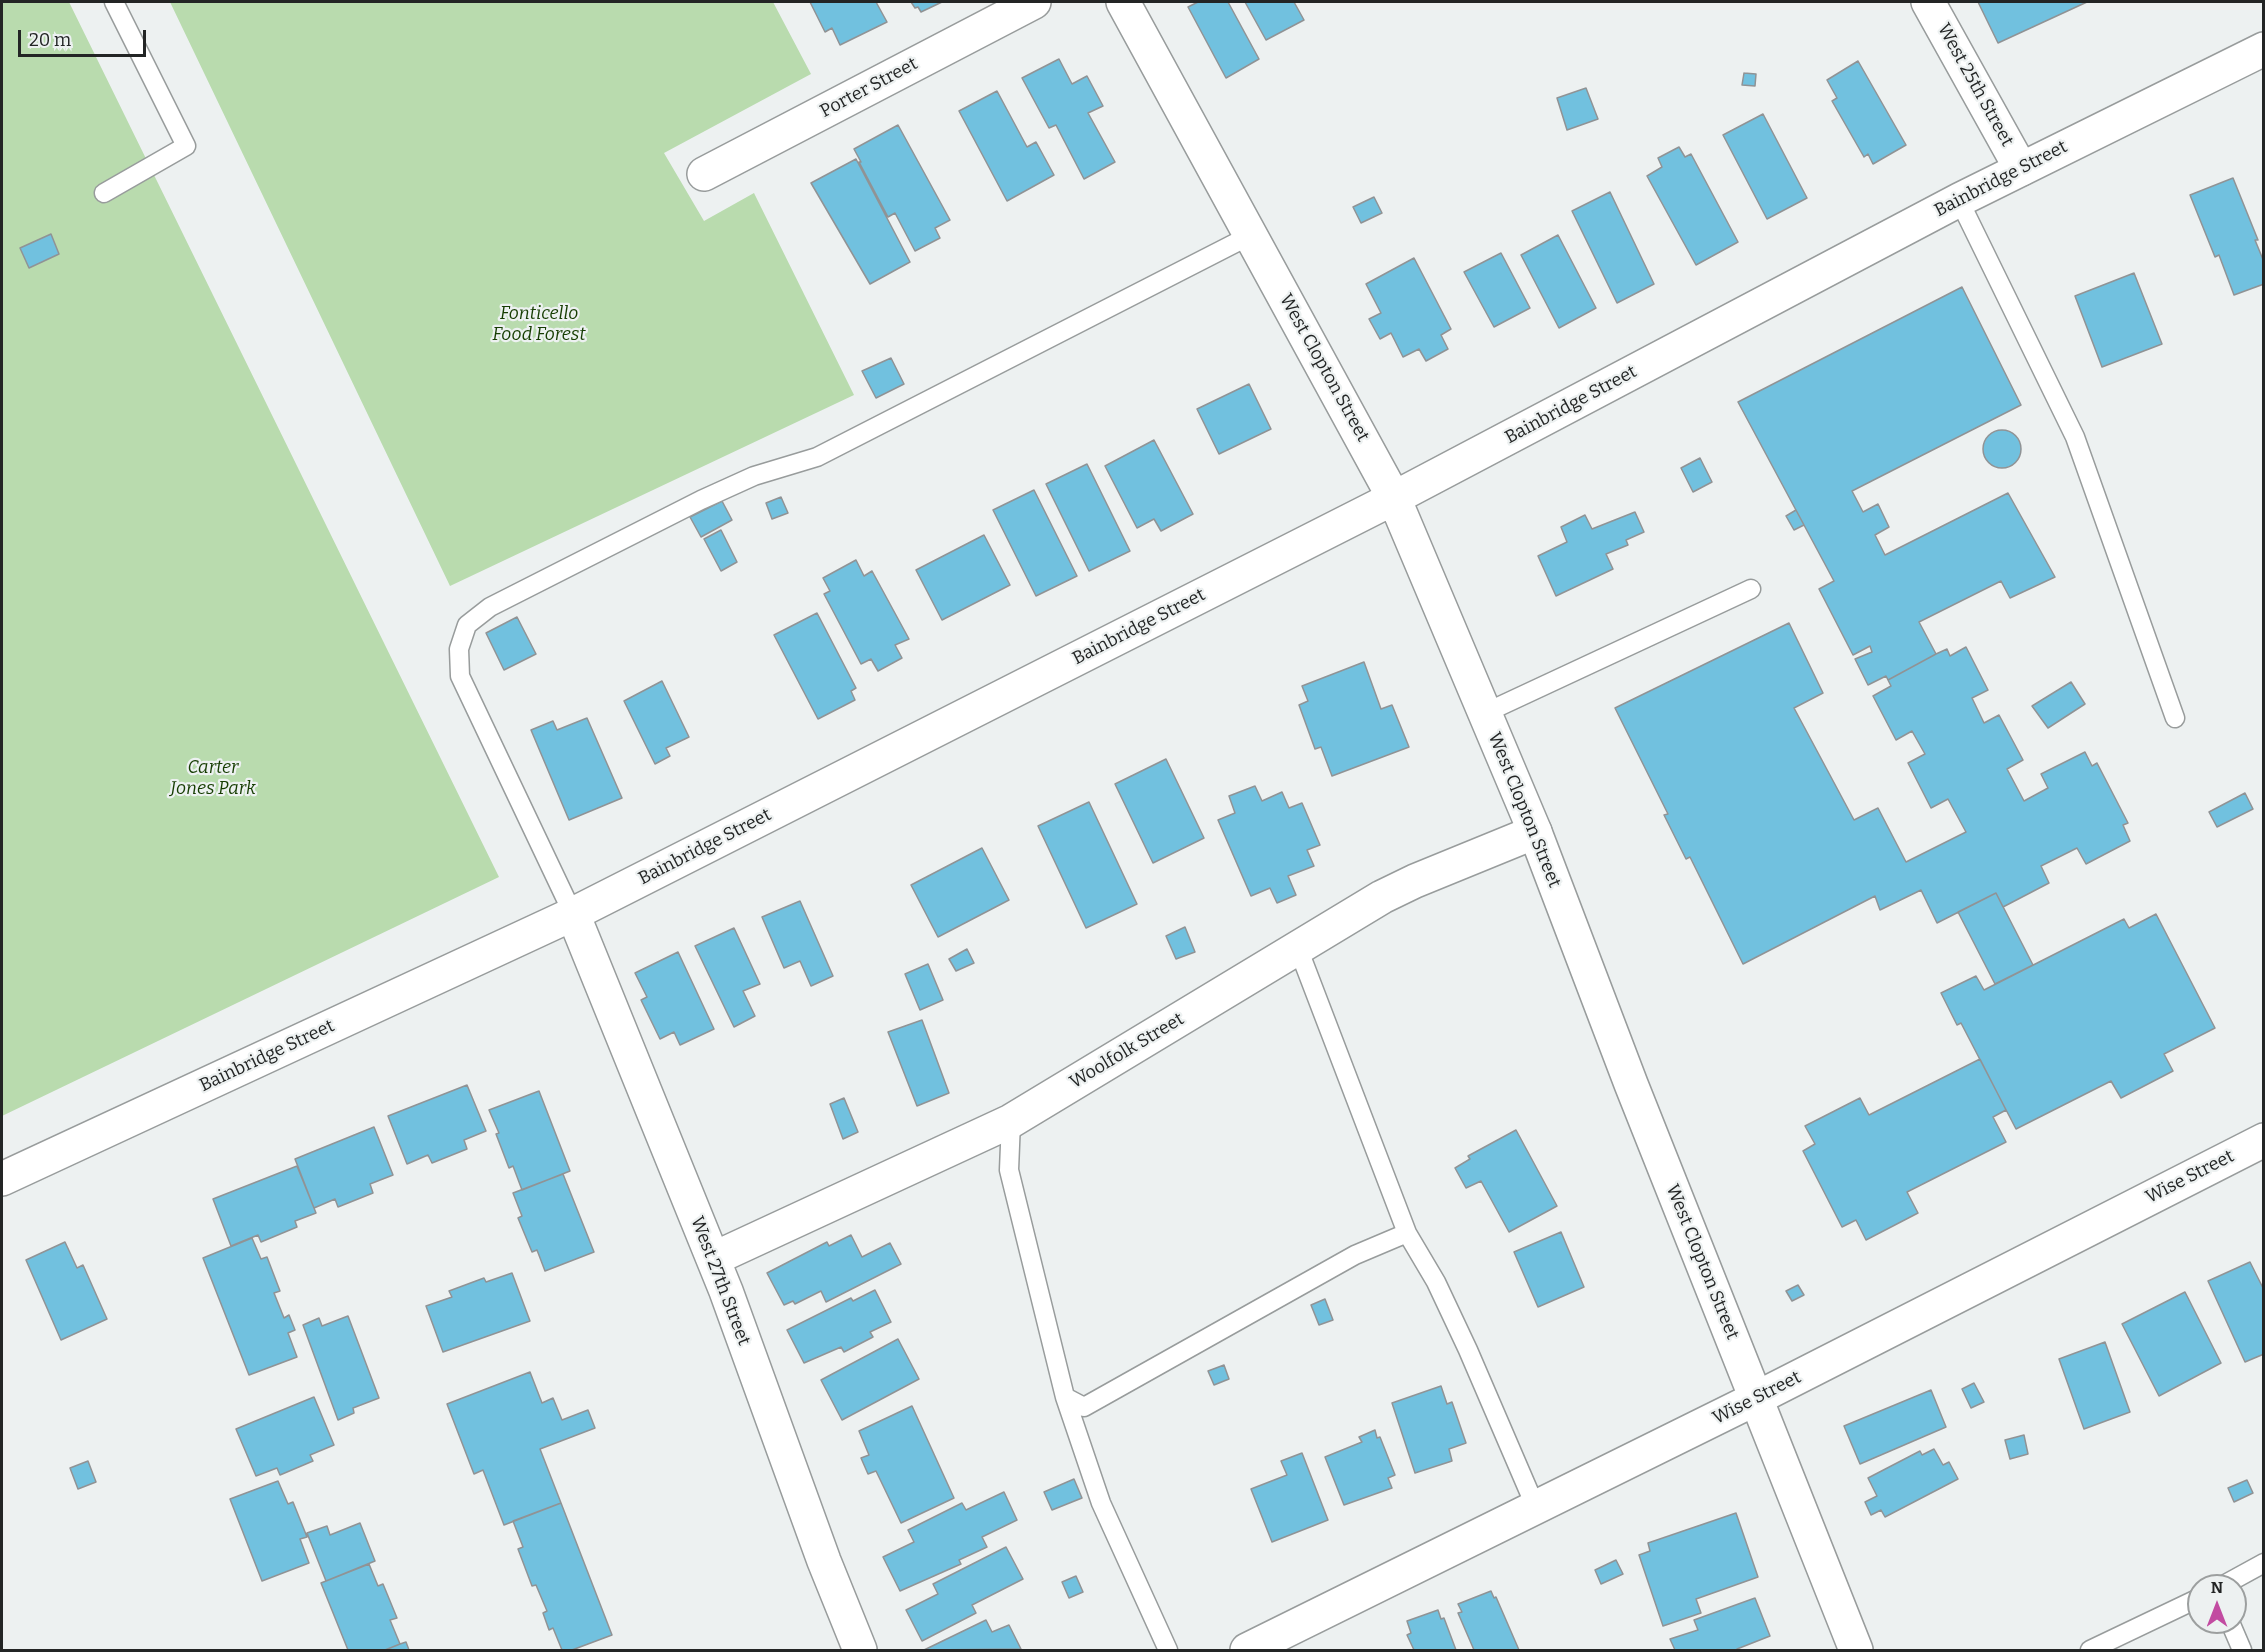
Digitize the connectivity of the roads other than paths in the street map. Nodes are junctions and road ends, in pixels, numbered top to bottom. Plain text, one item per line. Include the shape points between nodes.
1 (114, 2) edge
2 (1034, 2) edge
3 (1123, 2) edge
4 (1928, 2) edge
5 (2264, 49) edge
6 (2021, 169) junction
7 (704, 174) dead end
8 (104, 193) dead end
9 (1959, 200) junction
10 (1251, 235) junction
11 (1394, 498) junction
12 (1751, 588) dead end
13 (1485, 713) junction
14 (2175, 718) dead end
15 (1534, 832) junction
16 (573, 914) junction
17 (1298, 948) junction
18 (1011, 1121) junction
19 (2264, 1140) edge
20 (2, 1179) edge
21 (1407, 1233) junction
22 (713, 1259) junction
23 (1065, 1397) junction
24 (1756, 1398) junction
25 (1536, 1508) junction
26 (2264, 1563) edge
27 (2244, 1574) edge
28 (2187, 1604) edge
29 (2235, 1634) edge
30 (860, 1650) edge
31 (1168, 1650) edge
32 (1247, 1650) edge
33 (1856, 1650) edge
34 (2090, 1650) edge
35 (2242, 1650) edge

1 - 8 lane via 186,146
2 - 7 street, Porter Street
3 - 10 street, West Clopton Street
4 - 6 street, West 25th Street
5 - 6 street, Bainbridge Street
6 - 9 street, Bainbridge Street
9 - 11 street, Bainbridge Street
9 - 14 lane via 2074,437
10 - 11 street, West Clopton Street
10 - 16 lane via 817,457 754,476 701,500 490,607 467,625 459,649 460,676
11 - 13 street, West Clopton Street
11 - 16 street, Bainbridge Street
12 - 13 lane
13 - 15 street, West Clopton Street
15 - 17 street, Woolfolk Street via 1382,897
15 - 24 street, West Clopton Street
16 - 20 street, Bainbridge Street
16 - 22 street, West 27th Street
17 - 18 street, Woolfolk Street
17 - 21 lane
18 - 22 street, Woolfolk Street
18 - 23 lane via 1009,1170
19 - 24 street, Wise Street
21 - 23 lane via 1355,1255 1084,1407
21 - 25 lane via 1436,1282 1468,1350
22 - 30 street, West 27th Street
23 - 31 lane via 1101,1503
24 - 25 street, Wise Street
24 - 33 street, West Clopton Street
25 - 32 street, Wise Street
26 - 27 lane
28 - 34 lane
29 - 35 lane

